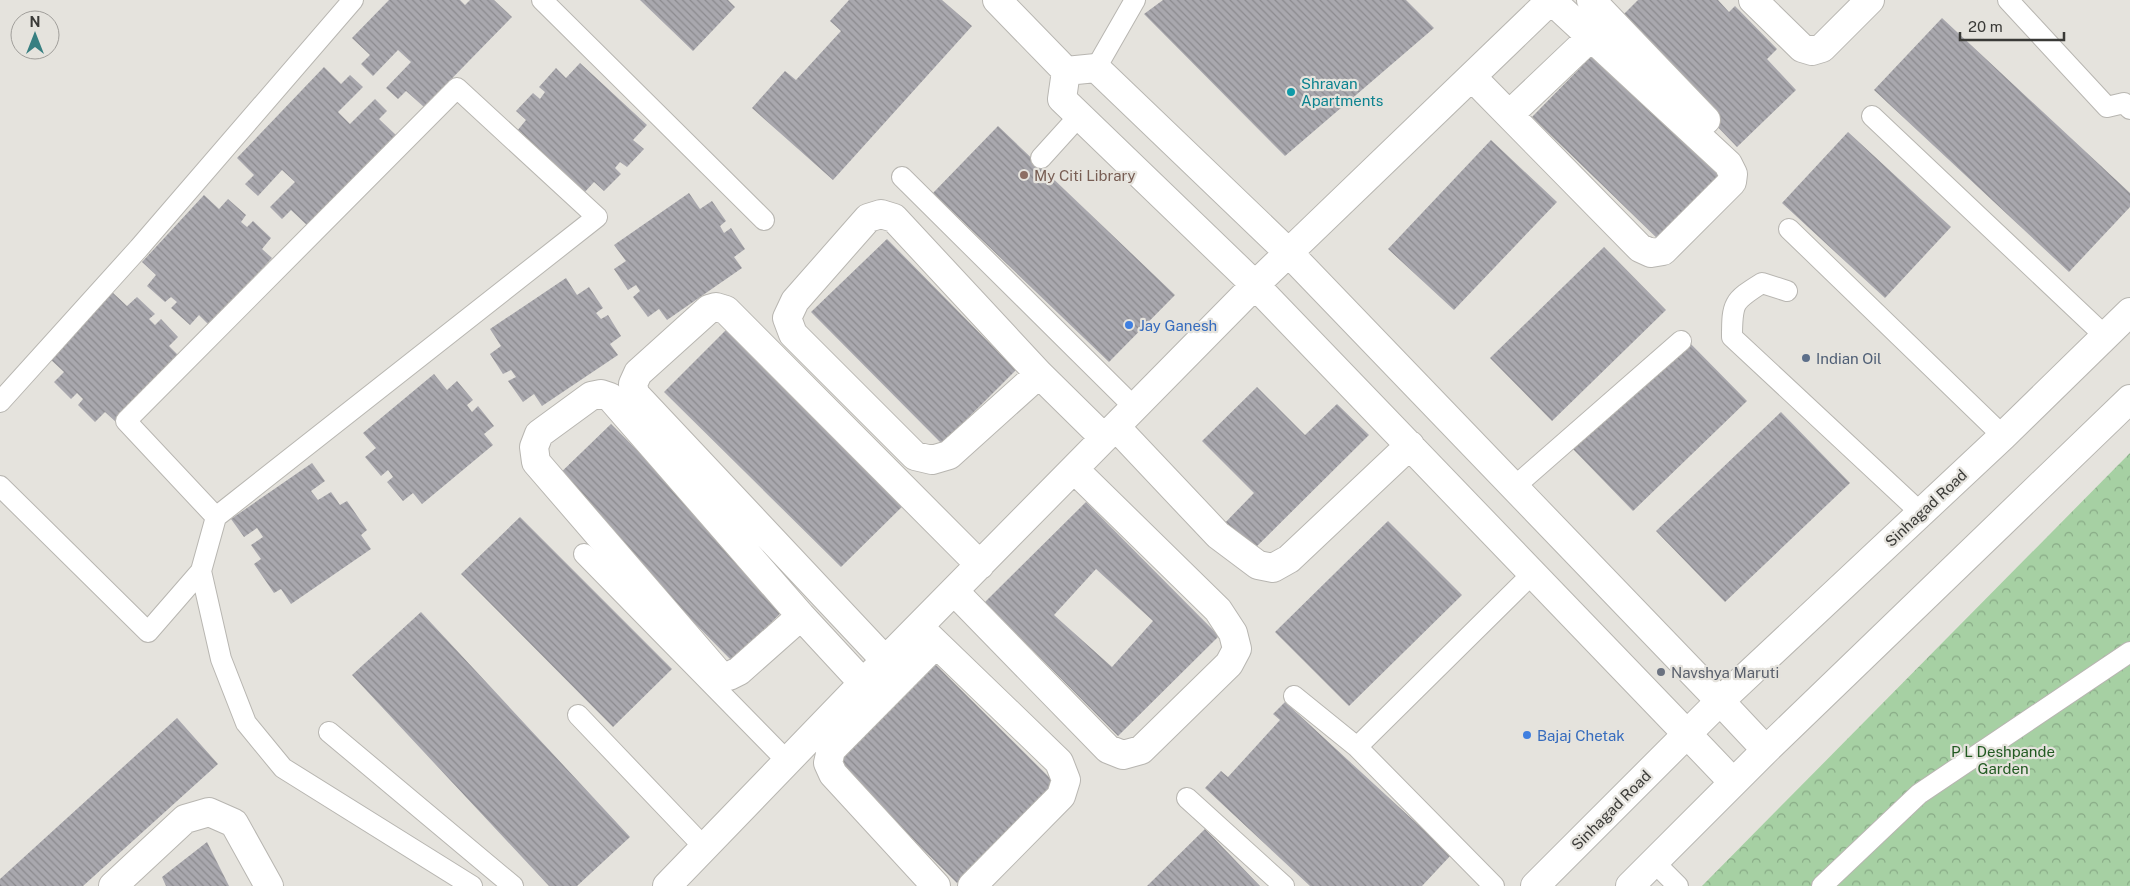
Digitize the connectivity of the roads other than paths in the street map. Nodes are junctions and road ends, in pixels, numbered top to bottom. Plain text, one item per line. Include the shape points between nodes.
1 (353, 0) edge
2 (542, 0) edge
3 (997, 0) edge
4 (1135, 0) edge
5 (1551, 0) edge
6 (1591, 0) edge
7 (1734, 0) edge
8 (1753, 0) edge
9 (1870, 0) edge
10 (2008, 0) edge
11 (1592, 36) junction
12 (1799, 66) dead end
13 (1096, 68) junction
14 (1066, 71) junction
15 (1472, 77) junction
16 (2130, 109) edge
17 (1510, 114) junction
18 (1079, 116) junction
19 (1872, 116) dead end
20 (1725, 140) dead end
21 (1041, 158) dead end
22 (902, 177) dead end
23 (764, 220) dead end
24 (1789, 228) dead end
25 (1289, 253) junction
26 (1256, 285) junction
27 (1788, 292) dead end
28 (2130, 312) edge
29 (2105, 336) junction
30 (1681, 341) dead end
31 (1039, 374) junction
32 (2130, 399) edge
33 (0, 402) edge
34 (1135, 408) junction
35 (1110, 433) junction
36 (2003, 436) junction
37 (1410, 445) junction
38 (1074, 469) junction
39 (0, 486) edge
40 (1513, 488) junction
41 (1921, 513) junction
42 (216, 517) junction
43 (584, 554) dead end
44 (980, 565) junction
45 (201, 571) junction
46 (1533, 573) junction
47 (954, 591) junction
48 (801, 616) junction
49 (927, 635) junction
50 (2130, 652) edge
51 (886, 660) junction
52 (863, 683) junction
53 (1294, 696) dead end
54 (1720, 701) junction
55 (578, 715) dead end
56 (329, 732) dead end
57 (1687, 734) junction
58 (1357, 747) junction
59 (1766, 750) junction
60 (787, 761) junction
61 (1734, 782) junction
62 (1187, 798) dead end
63 (703, 846) junction
64 (1654, 862) junction
65 (126, 881) edge
66 (269, 886) edge
67 (472, 886) edge
68 (513, 886) edge
69 (667, 886) edge
70 (936, 886) edge
71 (972, 886) edge
72 (1284, 886) edge
73 (1494, 886) edge
74 (1535, 886) edge
75 (1630, 886) edge
76 (1678, 886) edge
77 (1822, 886) edge

1 - 33 lane via 139,248
2 - 23 lane
3 - 14 street
4 - 13 lane
5 - 11 street
5 - 15 street
6 - 20 street
7 - 12 street
8 - 9 street via 1802,48 1812,51 1822,48
10 - 16 lane via 2107,107 2124,103
11 - 17 street
11 - 17 street via 1728,164 1734,174 1732,182 1662,251 1650,253 1640,248
13 - 14 street
13 - 25 street
14 - 18 street via 1062,99
15 - 17 street
15 - 25 street
18 - 21 lane
18 - 26 street
19 - 29 lane
22 - 34 lane
24 - 36 lane
25 - 26 street
25 - 40 street
26 - 34 street
26 - 37 street
27 - 41 lane via 1762,284 1740,297 1732,315 1732,337
28 - 29 street, Sinhagad Road
29 - 36 street, Sinhagad Road
30 - 40 lane
31 - 31 street via 949,455 932,460 915,456 793,334 787,318 795,301 868,218 881,214 894,218
31 - 35 street
32 - 59 street
34 - 35 street
35 - 37 street via 1218,534 1258,565 1273,568 1289,558
35 - 38 street
36 - 41 street, Sinhagad Road
37 - 46 street
38 - 44 street
38 - 47 street via 1218,610 1232,633 1237,649 1229,664 1141,750 1123,755 1108,749
39 - 45 lane via 148,632
40 - 54 street
41 - 54 street, Sinhagad Road
42 - 42 lane via 126,421 457,88 597,216
42 - 45 lane
43 - 60 lane
44 - 47 street
44 - 51 street via 726,310 709,309 638,373 633,384 635,394
45 - 67 lane via 221,659 246,723 283,768
46 - 57 street
46 - 58 lane
47 - 49 street
48 - 48 street via 610,397 601,394 591,396 539,434 534,447 536,462 719,674 729,676 739,671
48 - 52 street
49 - 51 street
49 - 70 street via 831,750 828,763 832,774
49 - 71 street via 1059,762 1066,780 1061,796
50 - 77 lane via 1919,794
51 - 52 street
52 - 60 street
53 - 58 lane
54 - 57 street, Sinhagad Road
54 - 59 street
55 - 63 lane
56 - 68 lane
57 - 61 street
57 - 74 street, Sinhagad Road
58 - 73 lane
59 - 61 street
60 - 63 street
61 - 64 street
62 - 72 lane
63 - 69 street
64 - 75 street
64 - 76 lane
65 - 66 street via 185,819 209,812 234,823

